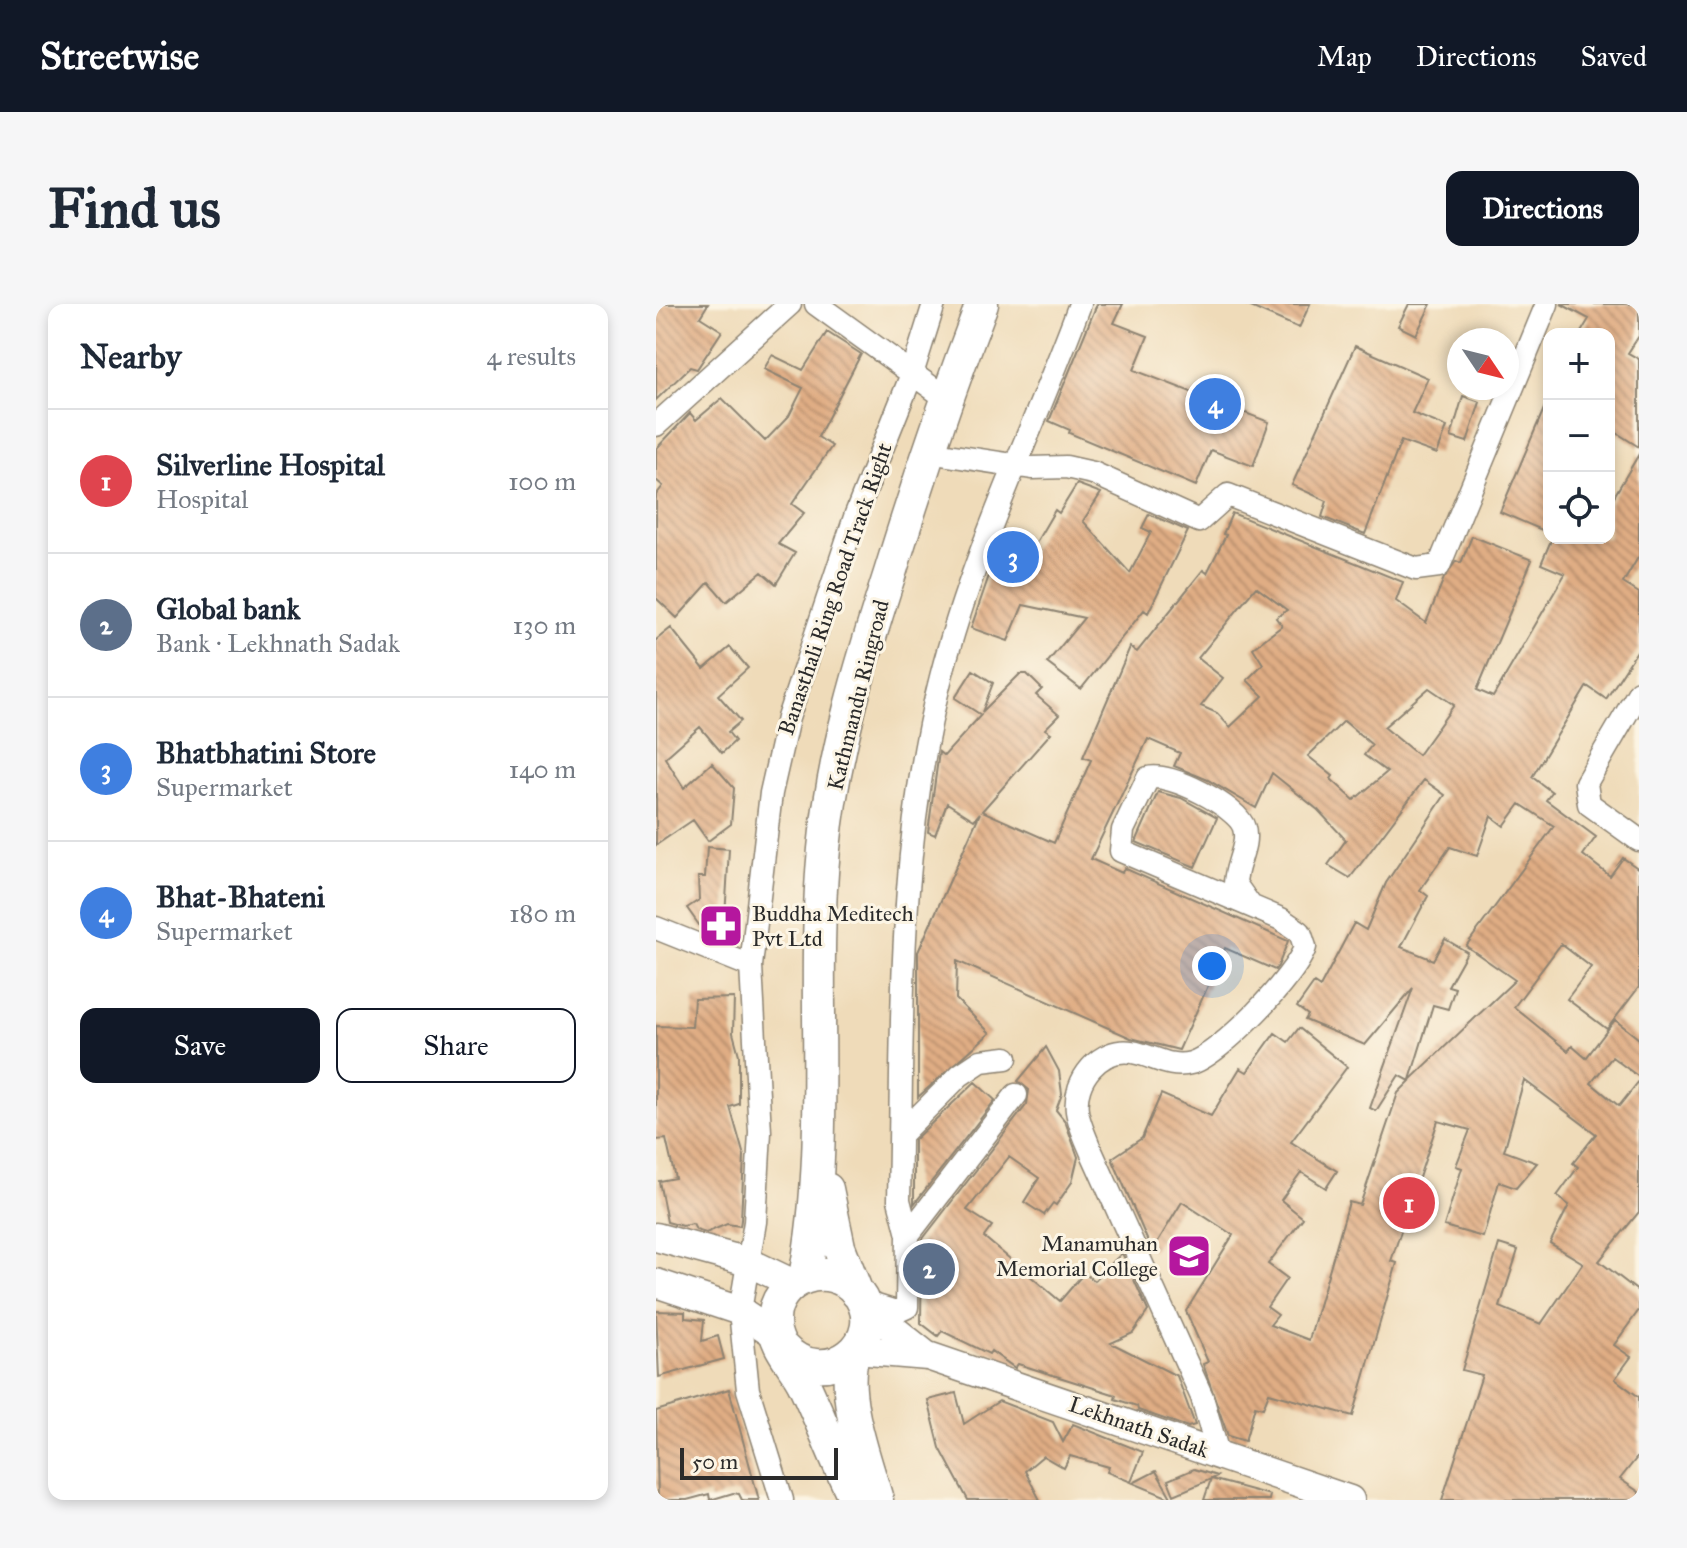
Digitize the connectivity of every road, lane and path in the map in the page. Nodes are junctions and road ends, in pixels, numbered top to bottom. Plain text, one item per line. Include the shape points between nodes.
1 (790, 304) edge
2 (816, 304) edge
3 (934, 304) edge
4 (982, 304) edge
5 (1080, 304) edge
6 (1547, 304) edge
7 (912, 374) junction
8 (946, 398) junction
9 (656, 425) edge
10 (928, 452) junction
11 (1013, 465) junction
12 (1639, 692) edge
13 (1639, 840) edge
14 (1250, 905) junction
15 (656, 928) edge
16 (751, 966) junction
17 (1006, 1058) dead end
18 (1016, 1095) dead end
19 (901, 1134) junction
20 (821, 1150) junction
21 (908, 1235) junction
22 (656, 1237) edge
23 (748, 1262) junction
24 (799, 1280) junction
25 (656, 1283) edge
26 (861, 1300) junction
27 (740, 1311) junction
28 (778, 1341) junction
29 (855, 1352) junction
30 (928, 1356) junction
31 (1218, 1454) junction
32 (782, 1500) edge
33 (856, 1500) edge
34 (877, 1500) edge
35 (1350, 1500) edge

1 - 9 street
2 - 7 street
3 - 7 street, Banasthali Ring Road Track Right
4 - 8 highway, Kathmandu Ringroad
5 - 11 street
6 - 11 street via 1439,566 1416,569 1228,495 1199,521 1093,473
7 - 8 street
7 - 16 street, Banasthali Ring Road Track Right via 856,514 788,718 771,793
8 - 10 highway, Kathmandu Ringroad
10 - 11 street
10 - 20 highway, Kathmandu Ringroad via 867,643 836,770 824,848
11 - 19 street via 941,674 917,791 908,866
12 - 13 street via 1586,783 1589,804
14 - 14 street via 1121,851 1123,830 1148,778 1168,779 1238,815 1245,834 1235,884
14 - 31 street via 1293,926 1303,939 1303,952 1278,987 1196,1062 1178,1065 1124,1051 1101,1058 1086,1073 1076,1109 1202,1397
15 - 16 street
16 - 23 street, Banasthali Ring Road Track Right via 760,1132
17 - 19 street via 981,1061 960,1075
18 - 21 street
19 - 21 street via 899,1200
20 - 24 highway, Kathmandu Ringroad
20 - 26 highway, Kathmandu Ringroad via 839,1247
21 - 26 street via 907,1307 896,1312
22 - 23 main road
23 - 24 main road
23 - 27 street, Banasthali Ring Road Track Right
24 - 26 highway via 816,1274 839,1278
24 - 28 highway, Kathmandu Ringroad via 776,1306
25 - 27 main road
26 - 29 highway, Kathmandu Ringroad via 866,1329
26 - 30 main road, Lekhnath Sadak
27 - 28 main road
27 - 32 street, Banasthali Ring Road Track Right via 748,1390
28 - 29 highway via 791,1357 816,1367 843,1361
28 - 33 highway via 803,1381
29 - 30 main road, Lekhnath Sadak
29 - 34 highway, Kathmandu Ringroad via 849,1390
30 - 31 main road, Lekhnath Sadak
31 - 35 main road, Lekhnath Sadak

